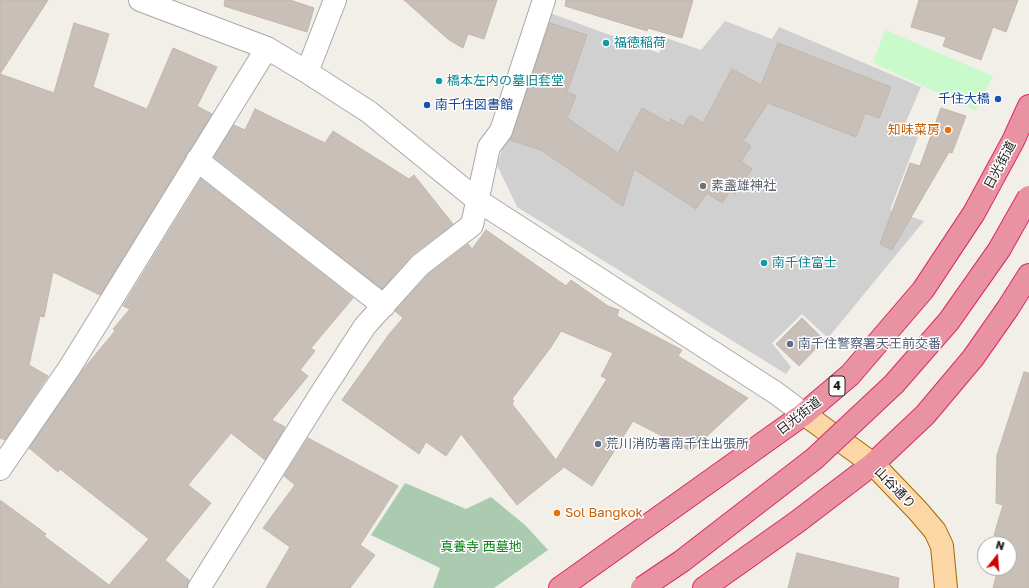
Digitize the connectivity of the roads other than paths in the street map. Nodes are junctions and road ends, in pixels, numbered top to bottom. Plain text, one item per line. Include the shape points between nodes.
1 (140, 0) edge
2 (335, 0) edge
3 (544, 0) edge
4 (267, 48) junction
5 (307, 72) junction
6 (1029, 106) edge
7 (197, 160) junction
8 (1029, 197) edge
9 (477, 200) junction
10 (1029, 275) edge
11 (384, 306) junction
12 (804, 414) junction
13 (873, 464) junction
14 (0, 469) edge
15 (199, 588) edge
16 (560, 588) edge
17 (642, 588) edge
18 (704, 588) edge
19 (946, 588) edge

1 - 4 street
2 - 5 street
3 - 9 street via 501,131 489,147
4 - 5 street
4 - 7 street
5 - 9 street via 369,112
6 - 12 highway, 日光街道 / 4 via 974,213 923,290 850,375
7 - 11 street
7 - 14 street via 70,367
8 - 17 highway, bridge via 999,250 949,321 894,384 814,460
9 - 11 street via 472,225 420,266
9 - 12 street via 776,393
10 - 13 highway via 973,358 925,415
11 - 15 street via 365,326
12 - 13 main road, 山谷通り
12 - 16 highway, 日光街道 / 4
13 - 18 highway
13 - 19 main road, 山谷通り via 935,532 942,546

